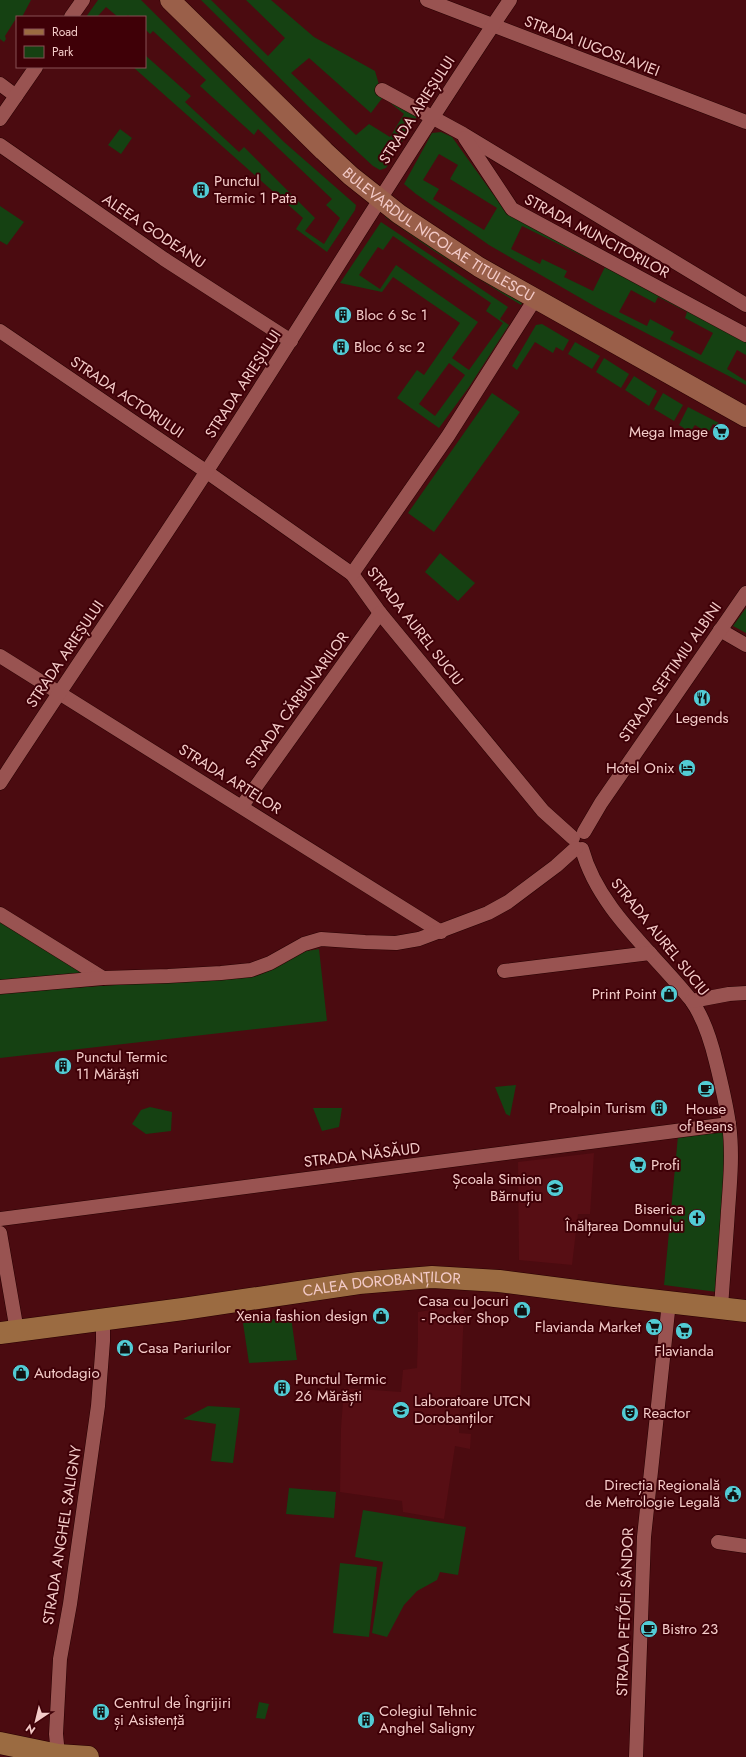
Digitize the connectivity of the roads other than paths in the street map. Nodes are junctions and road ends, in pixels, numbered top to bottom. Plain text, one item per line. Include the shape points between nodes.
1 (83, 0) edge
2 (170, 0) edge
3 (427, 0) edge
4 (510, 0) edge
5 (72, 16) edge
6 (492, 26) junction
7 (35, 68) edge
8 (0, 84) edge
9 (382, 90) dead end
10 (16, 96) junction
11 (432, 117) junction
12 (0, 119) edge
13 (746, 122) edge
14 (463, 134) junction
15 (0, 146) edge
16 (380, 199) junction
17 (535, 299) junction
18 (746, 305) edge
19 (0, 331) edge
20 (746, 335) edge
21 (291, 341) junction
22 (746, 417) edge
23 (207, 472) junction
24 (352, 574) junction
25 (746, 593) edge
26 (380, 613) junction
27 (720, 630) junction
28 (746, 645) edge
29 (0, 656) edge
30 (59, 692) junction
31 (0, 783) edge
32 (242, 806) junction
33 (579, 842) junction
34 (0, 914) edge
35 (442, 932) junction
36 (650, 953) junction
37 (504, 971) dead end
38 (103, 978) junction
39 (0, 987) edge
40 (746, 993) edge
41 (692, 1002) junction
42 (729, 1124) junction
43 (0, 1219) edge
44 (0, 1233) edge
45 (669, 1302) junction
46 (721, 1308) junction
47 (746, 1311) edge
48 (103, 1320) junction
49 (9, 1332) edge
50 (718, 1542) dead end
51 (746, 1546) edge
52 (0, 1743) edge
53 (58, 1756) edge
54 (88, 1757) edge
55 (636, 1757) edge

1 - 5 street
2 - 16 main road, BULEVARDUL NICOLAE TITULESCU via 324,151
3 - 6 street, STRADA IUGOSLAVIEI
4 - 6 street, STRADA ARIEȘULUI
6 - 11 street, STRADA ARIEȘULUI
6 - 13 street, STRADA IUGOSLAVIEI
7 - 10 street
8 - 10 street
9 - 11 street, STRADA MUNCITORILOR
10 - 12 street
11 - 14 street, STRADA MUNCITORILOR
11 - 16 street, STRADA ARIEȘULUI
14 - 18 street, STRADA MUNCITORILOR
14 - 20 street, STRADA MUNCITORILOR via 512,209
15 - 21 street, ALEEA GODEANU via 164,259
16 - 17 main road, BULEVARDUL NICOLAE TITULESCU via 461,256
16 - 21 street, STRADA ARIEȘULUI
17 - 22 main road, BULEVARDUL NICOLAE TITULESCU
17 - 24 street, STRADA AUREL SUCIU via 448,436
19 - 23 street, STRADA ACTORULUI
21 - 23 street, STRADA ARIEȘULUI
23 - 24 street, STRADA ACTORULUI
23 - 30 street, STRADA ARIEȘULUI
24 - 26 street, STRADA AUREL SUCIU
25 - 27 street, STRADA SEPTIMIU ALBINI
26 - 32 street, STRADA CĂRBUNARILOR
26 - 33 street, STRADA AUREL SUCIU via 542,811
27 - 28 street
27 - 33 street, STRADA SEPTIMIU ALBINI via 603,799
29 - 30 street, STRADA ARTELOR
30 - 31 street, STRADA ARIEȘULUI
30 - 32 street, STRADA ARTELOR
32 - 35 street, STRADA ARTELOR
33 - 35 street, STRADA SEPTIMIU ALBINI via 556,866 508,902
33 - 36 street, STRADA AUREL SUCIU via 588,868 603,894
34 - 38 street
35 - 38 street, STRADA SEPTIMIU ALBINI via 396,943 321,939 304,944 270,963 251,970 199,975
36 - 37 street
36 - 41 street, STRADA AUREL SUCIU
38 - 39 street, STRADA SEPTIMIU ALBINI
40 - 41 street
41 - 42 street, STRADA AUREL SUCIU via 710,1039
42 - 43 street, STRADA NĂSĂUD
42 - 46 street, STRADA AUREL SUCIU via 730,1184
44 - 49 street, CALEA DOROBANȚILOR
45 - 46 main road, CALEA DOROBANȚILOR
45 - 48 main road, CALEA DOROBANȚILOR via 499,1281 432,1277 359,1283
45 - 55 street, STRADA PETŐFI SÁNDOR via 644,1537
46 - 47 main road, CALEA DOROBANȚILOR
48 - 49 main road, CALEA DOROBANȚILOR
48 - 53 street, STRADA ANGHEL SALIGNY via 98,1406 60,1659 56,1734
50 - 51 street
52 - 53 main road
53 - 54 main road

